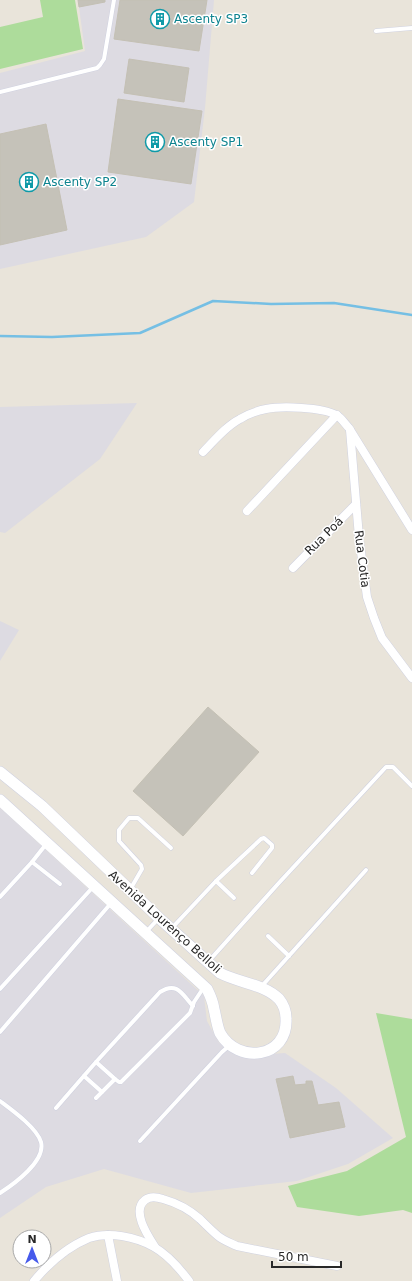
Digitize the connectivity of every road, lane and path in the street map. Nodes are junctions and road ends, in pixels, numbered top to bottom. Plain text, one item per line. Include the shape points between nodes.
1 (114, 0) edge
2 (412, 28) edge
3 (376, 31) dead end
4 (0, 92) edge
5 (337, 415) junction
6 (349, 428) junction
7 (203, 452) dead end
8 (356, 504) junction
9 (247, 511) dead end
10 (412, 530) edge
11 (293, 568) dead end
12 (412, 678) edge
13 (0, 772) edge
14 (412, 786) edge
15 (0, 800) edge
16 (47, 843) junction
17 (171, 848) dead end
18 (32, 862) junction
19 (366, 870) dead end
20 (252, 873) dead end
21 (216, 881) junction
22 (60, 884) dead end
23 (95, 886) junction
24 (129, 890) junction
25 (0, 897) edge
26 (234, 898) dead end
27 (112, 902) junction
28 (158, 918) junction
29 (171, 929) junction
30 (145, 932) junction
31 (268, 936) dead end
32 (289, 956) junction
33 (208, 962) junction
34 (204, 987) junction
35 (261, 988) junction
36 (0, 989) edge
37 (193, 1006) junction
38 (0, 1032) edge
39 (230, 1045) junction
40 (96, 1062) junction
41 (84, 1076) junction
42 (115, 1079) junction
43 (102, 1092) junction
44 (96, 1098) dead end
45 (0, 1101) edge
46 (56, 1108) dead end
47 (140, 1141) dead end
48 (0, 1193) edge
49 (108, 1235) junction
50 (155, 1247) junction
51 (337, 1266) dead end
52 (34, 1281) edge
53 (117, 1281) edge
54 (189, 1281) edge

1 - 4 lane via 104,59 97,68
2 - 3 lane
5 - 6 street
5 - 7 street via 316,409 267,408 238,420
5 - 9 street
6 - 8 street, Rua Cotia
6 - 10 street
8 - 11 street, Rua Poá
8 - 12 street, Rua Cotia via 367,597 382,638
13 - 24 street, Avenida Lourenço Belloli via 42,806
14 - 33 lane via 393,767 386,767
15 - 16 street, Avenida Lourenço Belloli
16 - 18 lane
16 - 23 street, Avenida Lourenço Belloli
17 - 24 lane via 138,818 129,818 119,830 118,838 142,869
18 - 22 lane
18 - 25 lane
19 - 32 lane
20 - 21 lane via 272,848 264,838
21 - 26 lane
21 - 29 lane
23 - 27 street, Avenida Lourenço Belloli
23 - 36 lane
24 - 28 street, Avenida Lourenço Belloli
27 - 30 street, Avenida Lourenço Belloli
27 - 38 lane
28 - 29 street, Avenida Lourenço Belloli
28 - 30 lane
29 - 33 street, Avenida Lourenço Belloli
30 - 34 street, Avenida Lourenço Belloli
31 - 32 lane
32 - 35 lane
33 - 35 street, Avenida Lourenço Belloli via 228,978
34 - 37 lane
34 - 39 street, Avenida Lourenço Belloli via 211,997 220,1033
35 - 39 street, Avenida Lourenço Belloli via 271,992 286,1010 285,1034 280,1042 263,1052 249,1054
37 - 40 lane via 179,990 168,987 160,992
37 - 42 lane via 190,1013 121,1082
39 - 47 lane
40 - 41 lane
40 - 42 lane
41 - 43 lane
41 - 46 lane
42 - 43 lane
43 - 44 lane
45 - 48 lane via 34,1130 41,1142 42,1151 26,1172
49 - 50 street via 124,1236
49 - 52 street via 90,1238 71,1247 43,1270
49 - 53 street
50 - 51 street via 142,1223 140,1212 143,1202 153,1197 176,1203 199,1218 218,1236 238,1246
50 - 54 street via 174,1263

